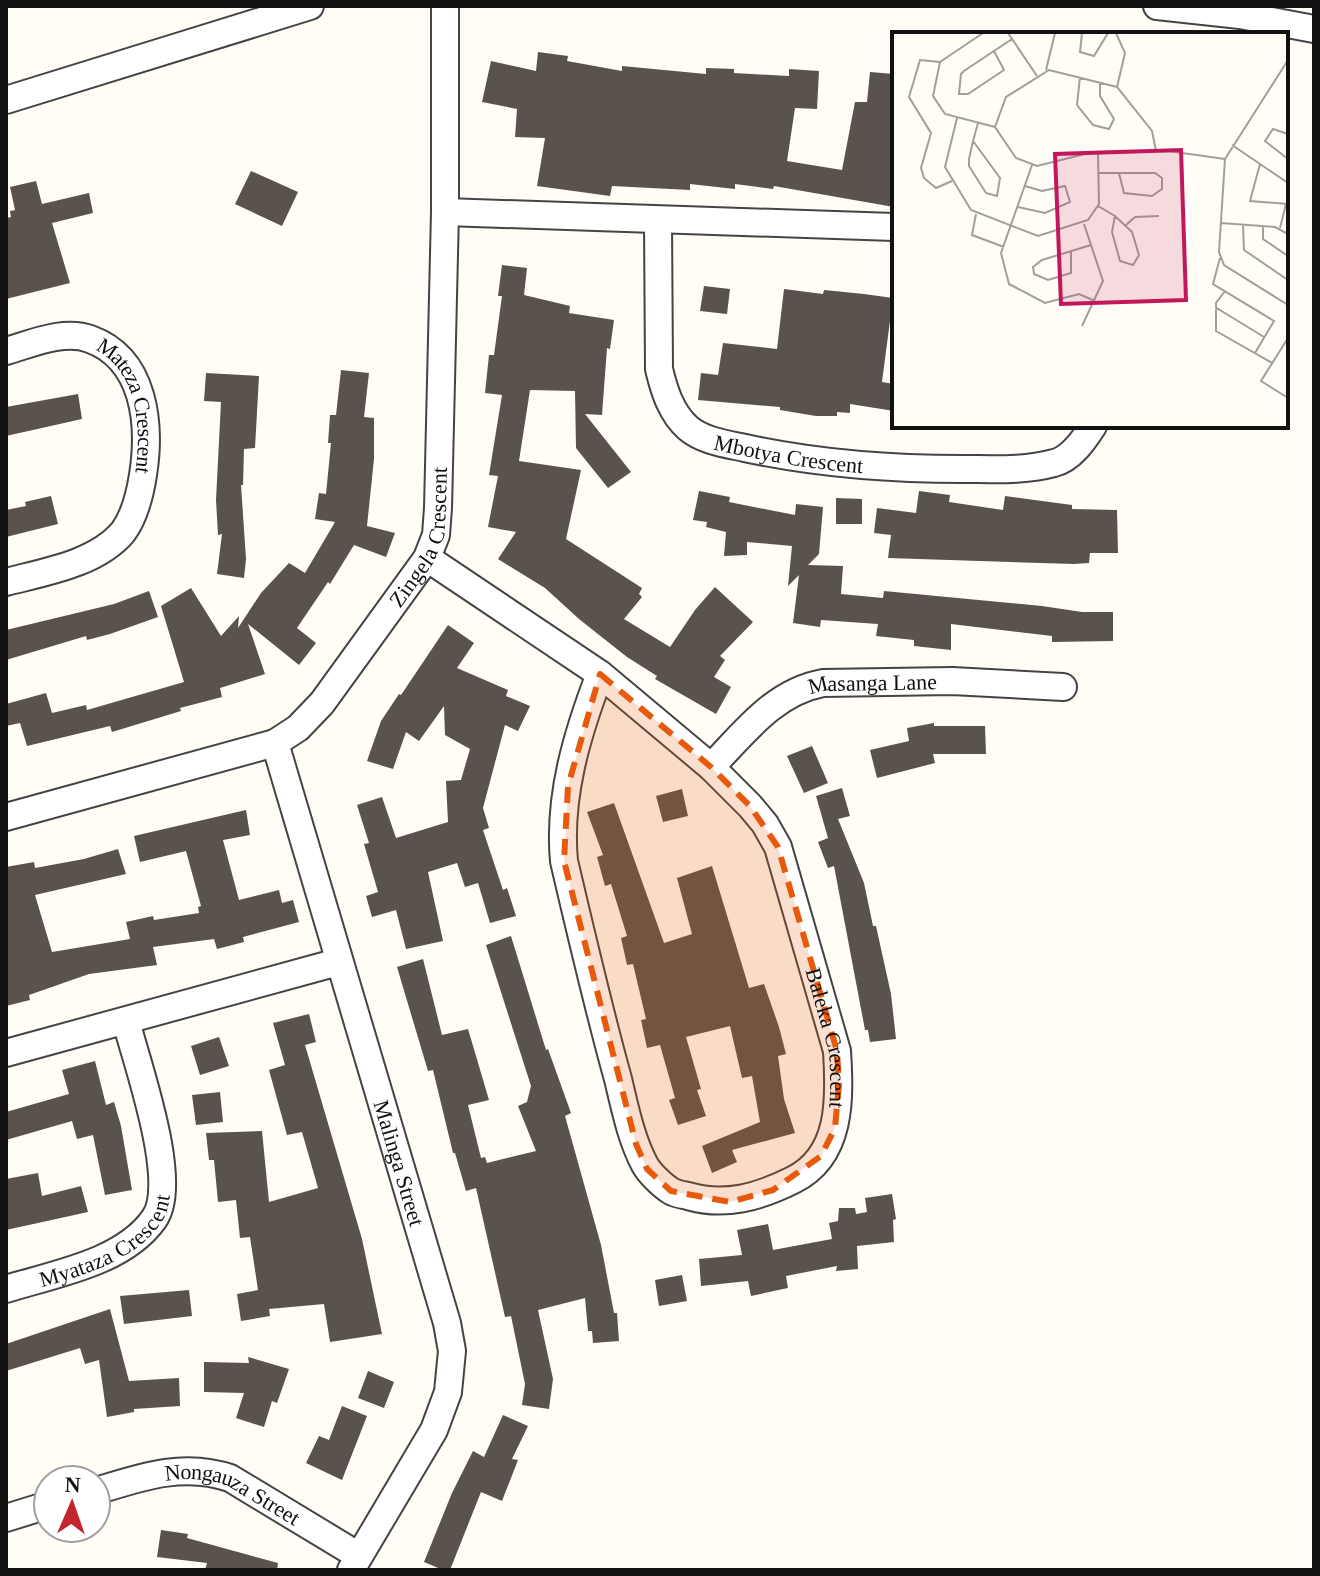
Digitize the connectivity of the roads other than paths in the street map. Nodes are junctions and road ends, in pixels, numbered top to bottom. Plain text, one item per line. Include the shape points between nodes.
1 (310, 6) edge
2 (445, 6) edge
3 (1157, 6) edge
4 (1314, 29) edge
5 (6, 100) edge
6 (445, 212) junction
7 (658, 221) junction
8 (892, 227) edge
9 (6, 351) edge
10 (1092, 428) edge
11 (427, 558) junction
12 (6, 582) edge
13 (600, 674) junction
14 (1063, 687) dead end
15 (275, 743) junction
16 (711, 767) junction
17 (6, 817) edge
18 (338, 962) junction
19 (126, 1021) junction
20 (6, 1053) edge
21 (6, 1289) edge
22 (112, 1486) edge
23 (32, 1510) edge
24 (6, 1518) edge
25 (355, 1563) edge

1 - 5 street
2 - 6 street, Zingela Crescent
3 - 4 street
6 - 7 street
6 - 11 street, Zingela Crescent via 438,508
7 - 8 street
7 - 10 street, Mbotya Crescent via 659,369 674,410 689,429 705,437 836,465 997,469 1057,463
9 - 12 street, Mateza Crescent via 66,335 113,350 135,380 147,437 141,490 123,531 86,558
11 - 13 street, Baleka Crescent
11 - 15 street, Zingela Crescent via 322,703
13 - 16 street, Baleka Crescent
13 - 16 street, Baleka Crescent via 572,759 562,839 604,1028 647,1169 671,1191 730,1202 798,1178 821,1156 835,1128 839,1084 837,1051 778,847 750,806
14 - 16 street, Masanga Lane via 952,681 808,686 761,716
15 - 17 street, Zingela Crescent
15 - 18 street, Malinga Street
18 - 19 street
18 - 25 street, Malinga Street via 452,1351 448,1392 434,1430
19 - 20 street
19 - 21 street, Myataza Crescent via 157,1136 162,1202 156,1217 103,1257
22 - 25 street, Nongauza Street via 166,1471 211,1471 230,1478
23 - 24 street

